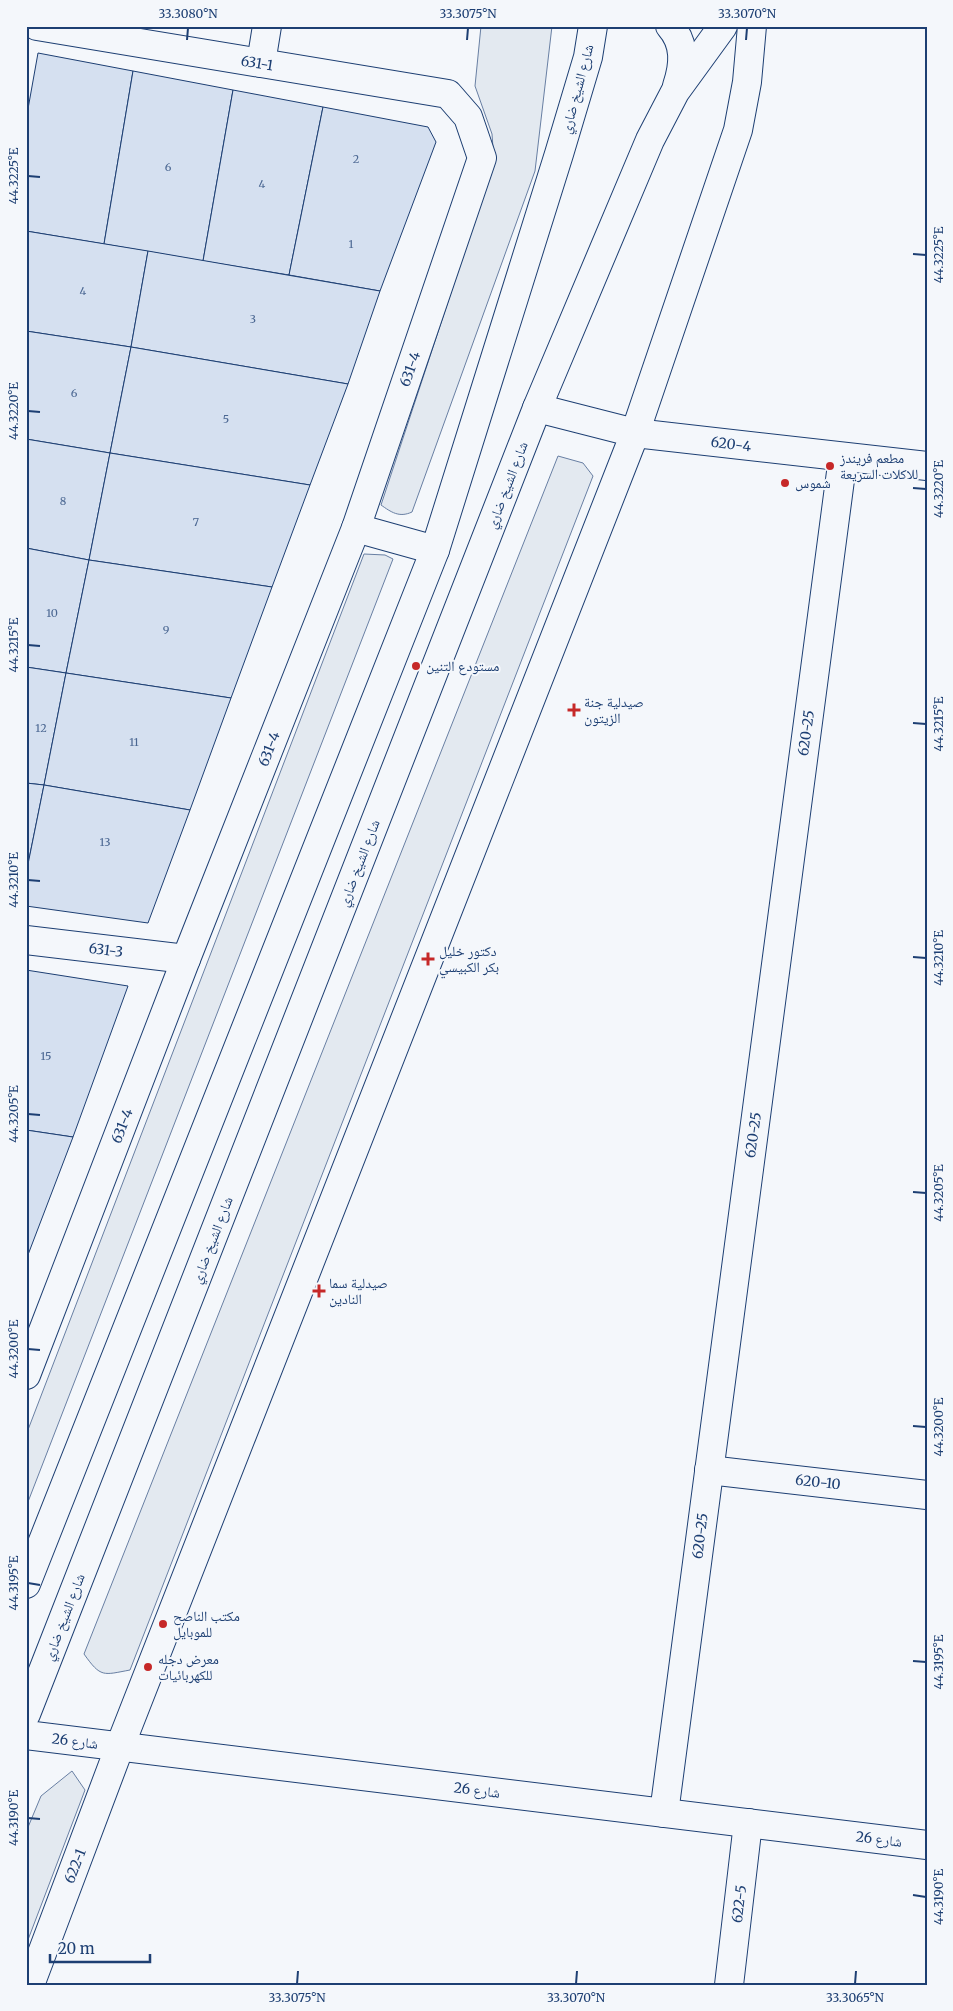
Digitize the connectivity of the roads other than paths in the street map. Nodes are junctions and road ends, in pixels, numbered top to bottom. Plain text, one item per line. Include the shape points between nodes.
1 (37, 26) edge
2 (267, 26) edge
3 (593, 26) edge
4 (612, 26) edge
5 (670, 26) edge
6 (723, 26) edge
7 (752, 26) edge
8 (588, 57) junction
9 (261, 63) junction
10 (675, 92) junction
11 (468, 117) joint
12 (537, 408) junction
13 (635, 432) junction
14 (843, 457) junction
15 (927, 466) edge
16 (356, 528) junction
17 (435, 550) junction
18 (26, 940) edge
19 (186, 959) junction
20 (26, 1375) edge
21 (709, 1470) junction
22 (927, 1494) edge
23 (26, 1584) edge
24 (26, 1714) edge
25 (26, 1735) edge
26 (120, 1746) junction
27 (664, 1813) junction
28 (748, 1823) junction
29 (927, 1845) edge
30 (30, 1985) edge
31 (729, 1985) edge

1 - 9 street, 631-1
2 - 9 street
3 - 8 street, شارع الشيخ ضاري
4 - 8 street
5 - 10 street via 682,48
6 - 10 street, شارع الشيخ ضاري
7 - 13 street, 622-1 via 747,82 738,130
8 - 17 street, شارع الشيخ ضاري
9 - 11 street, 631-1 via 448,94
10 - 12 street, شارع الشيخ ضاري via 650,140
11 - 16 street, 631-4 via 482,158
12 - 13 street, 620-4
12 - 24 street, شارع الشيخ ضاري
13 - 14 street, 620-4
13 - 26 street, 622-1
14 - 15 street, 620-4
14 - 21 street, 620-25
16 - 17 street
16 - 19 street, 631-4
17 - 23 street, شارع الشيخ ضاري
18 - 19 street, 631-3
19 - 20 street, 631-4
21 - 22 street, 620-10
21 - 27 street, 620-25
25 - 26 street, شارع 26
26 - 27 street, شارع 26
26 - 30 street, 622-1
27 - 28 street, شارع 26
28 - 29 street, شارع 26
28 - 31 street, 622-5

